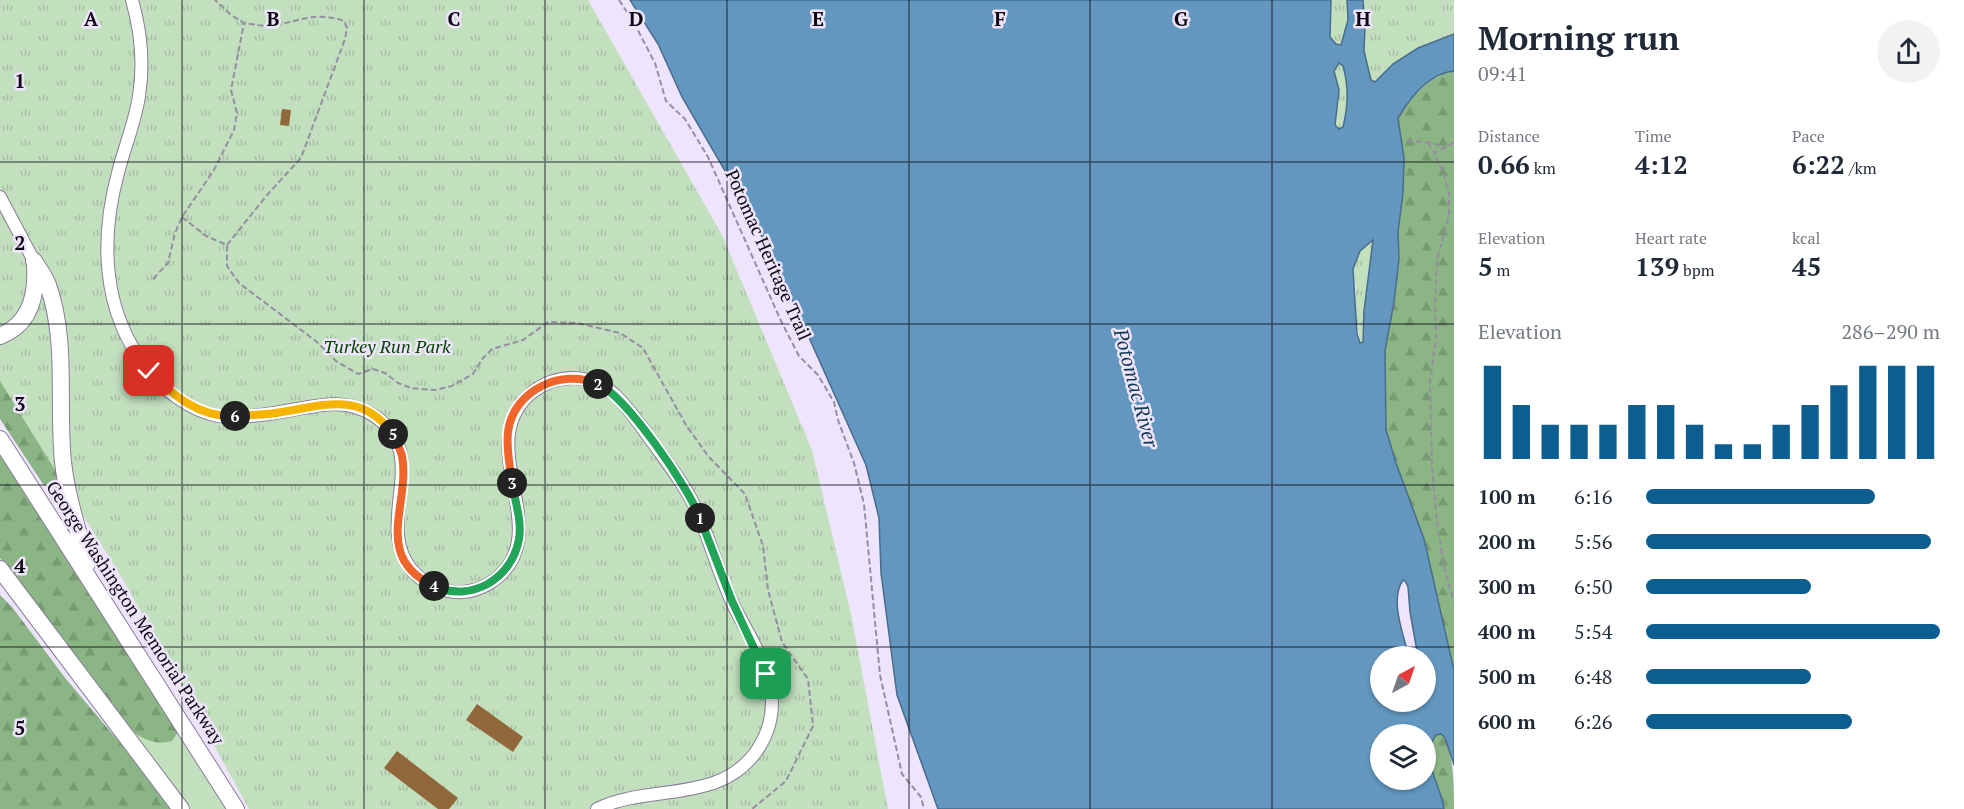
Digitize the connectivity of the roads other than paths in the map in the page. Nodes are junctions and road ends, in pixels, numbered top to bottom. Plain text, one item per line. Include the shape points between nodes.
1 (132, 0) edge
2 (0, 197) edge
3 (34, 261) junction
4 (0, 336) edge
5 (0, 439) edge
6 (0, 569) edge
7 (92, 582) junction
8 (0, 587) edge
9 (59, 648) junction
10 (181, 809) edge
11 (236, 809) edge
12 (597, 809) edge

1 - 12 street via 141,45 141,81 109,210 106,259 113,295 129,340 160,383 192,406 221,417 338,403 360,407 375,416 393,434 402,456 396,531 402,555 428,584 453,592 464,593 491,582 502,574 516,552 520,524 508,444 510,423 529,394 551,381 579,378 613,393 692,501 766,674 772,701 769,725 754,755 721,781 625,798
2 - 3 street
3 - 4 highway via 36,285 30,308 15,328
3 - 7 highway via 47,283 56,321 68,496
5 - 7 highway, George Washington Memorial Parkway
6 - 9 highway
7 - 11 highway, George Washington Memorial Parkway
8 - 9 highway
9 - 10 highway

